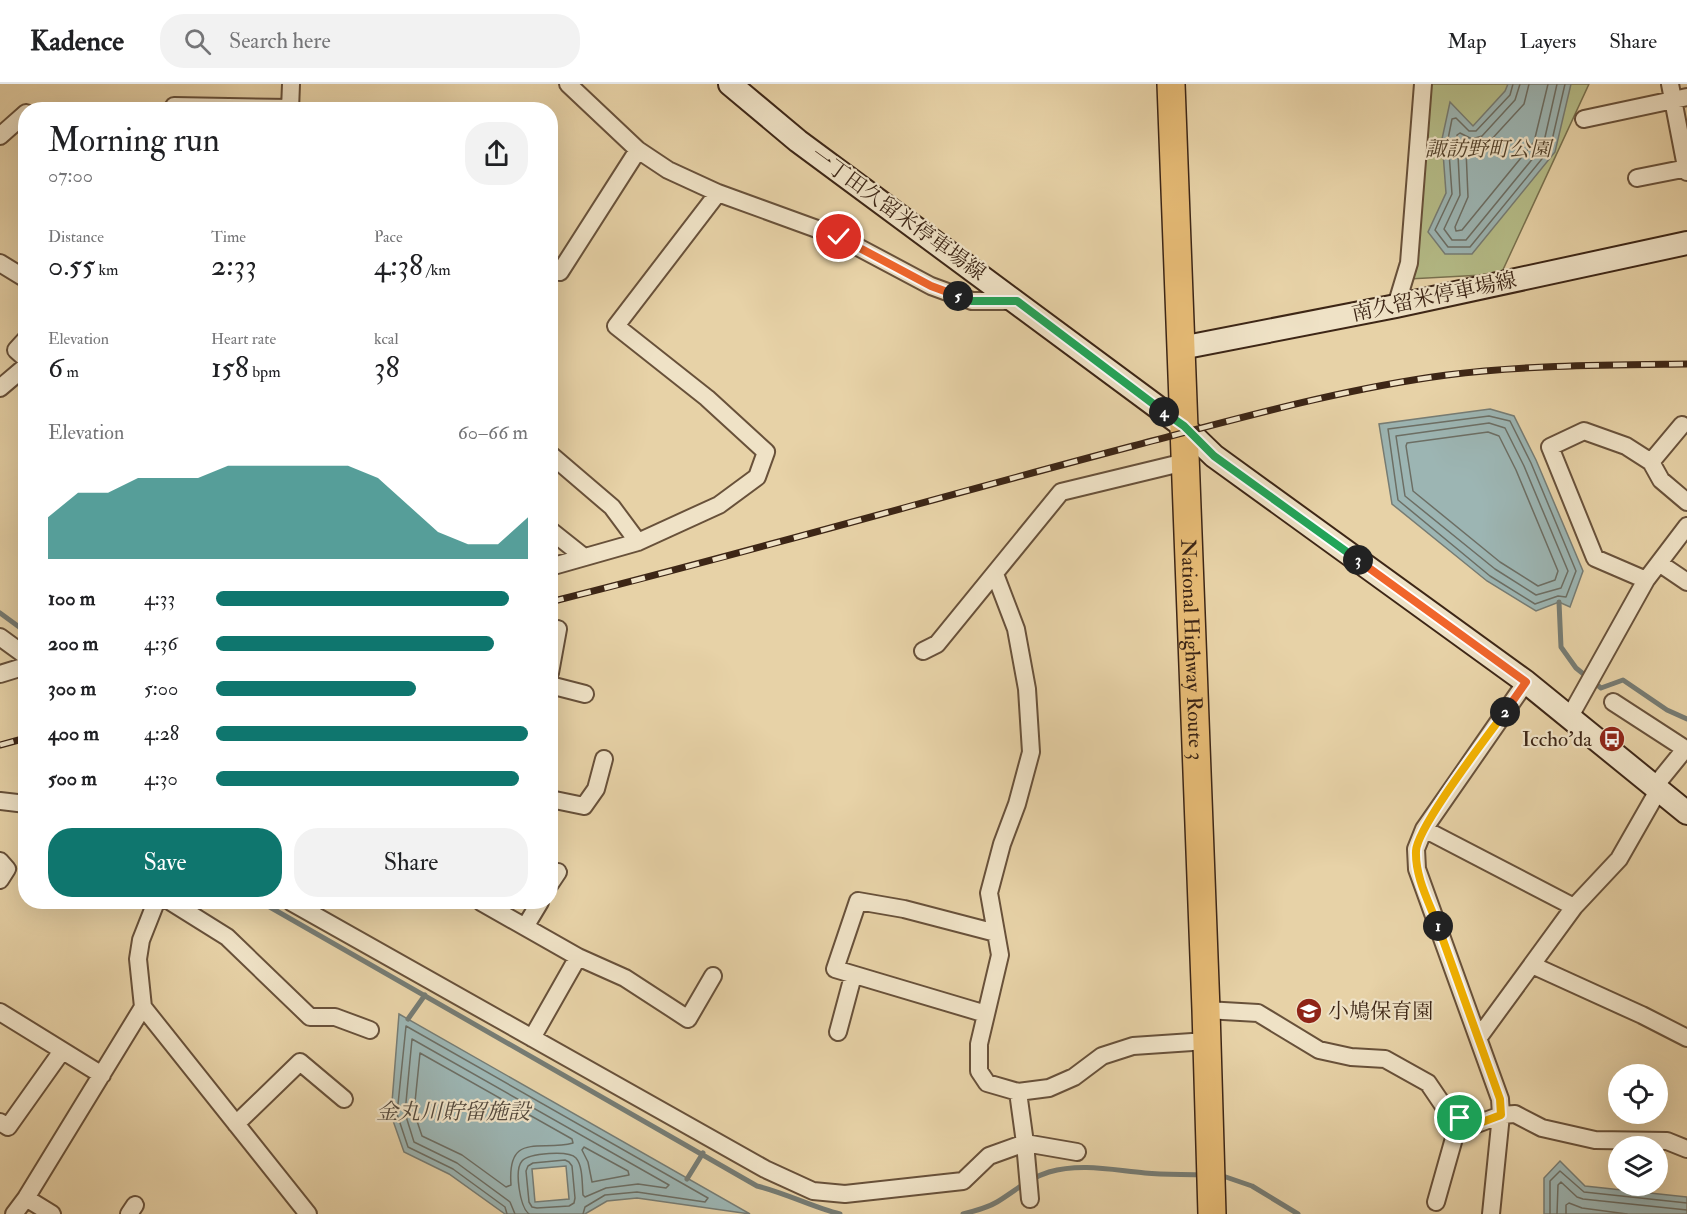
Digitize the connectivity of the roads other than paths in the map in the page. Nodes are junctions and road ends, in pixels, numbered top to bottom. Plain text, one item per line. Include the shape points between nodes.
1 (291, 84) edge
2 (568, 84) edge
3 (730, 84) edge
4 (1171, 84) edge
5 (1423, 84) edge
6 (1677, 94) edge
7 (290, 102) edge
8 (1584, 119) dead end
9 (18, 120) edge
10 (0, 136) edge
11 (638, 150) junction
12 (1687, 169) edge
13 (1637, 178) dead end
14 (718, 193) junction
15 (1687, 243) edge
16 (0, 263) edge
17 (558, 271) edge
18 (18, 274) edge
19 (1017, 301) junction
20 (1396, 306) junction
21 (1181, 348) junction
22 (18, 373) edge
23 (0, 388) edge
24 (1682, 424) dead end
25 (1184, 426) junction
26 (558, 461) edge
27 (1185, 462) junction
28 (1651, 462) junction
29 (1687, 502) edge
30 (1687, 526) edge
31 (558, 536) edge
32 (638, 542) junction
33 (584, 557) junction
34 (1659, 563) junction
35 (558, 565) edge
36 (995, 574) junction
37 (1646, 580) junction
38 (1687, 582) edge
39 (0, 636) edge
40 (18, 650) edge
41 (923, 651) dead end
42 (18, 668) edge
43 (0, 674) edge
44 (1526, 682) junction
45 (558, 687) edge
46 (585, 694) dead end
47 (1613, 702) dead end
48 (1569, 718) junction
49 (1686, 750) edge
50 (604, 759) dead end
51 (1657, 788) junction
52 (558, 801) edge
53 (18, 804) edge
54 (2, 805) edge
55 (1687, 813) edge
56 (1424, 829) junction
57 (0, 861) edge
58 (0, 880) edge
59 (1574, 907) junction
60 (153, 909) edge
61 (182, 909) edge
62 (303, 909) edge
63 (493, 909) edge
64 (536, 909) edge
65 (525, 927) junction
66 (996, 933) junction
67 (578, 957) junction
68 (1532, 965) junction
69 (713, 976) dead end
70 (853, 976) junction
71 (143, 1006) junction
72 (1206, 1010) junction
73 (0, 1012) edge
74 (986, 1014) junction
75 (370, 1030) dead end
76 (838, 1032) dead end
77 (1479, 1037) junction
78 (532, 1038) junction
79 (1687, 1038) edge
80 (1208, 1041) junction
81 (62, 1051) junction
82 (102, 1076) junction
83 (1018, 1092) junction
84 (344, 1099) dead end
85 (1501, 1115) junction
86 (1460, 1118) junction
87 (0, 1122) edge
88 (236, 1124) junction
89 (1025, 1143) junction
90 (1687, 1149) edge
91 (1077, 1152) dead end
92 (26, 1198) junction
93 (1030, 1199) dead end
94 (1436, 1202) dead end
95 (1212, 1212) edge
96 (14, 1214) edge
97 (52, 1214) edge
98 (308, 1214) edge
99 (1491, 1214) edge

1 - 7 street
2 - 11 street
3 - 19 main road, 一丁田久留米停車場線 via 798,141
4 - 21 highway, National Highway Route 3
5 - 20 street via 1408,263
6 - 8 street
6 - 12 street
9 - 10 street
11 - 14 street via 668,170
11 - 17 street
12 - 13 street
14 - 19 street via 839,237 942,290 972,301
14 - 32 street via 616,326 766,452 757,477 718,505
15 - 20 main road, 南久留米停車場線
16 - 18 street
19 - 25 main road, 一丁田久留米停車場線
20 - 21 main road, 南久留米停車場線
21 - 25 highway, National Highway Route 3
22 - 23 street
24 - 28 street
25 - 27 highway, National Highway Route 3
25 - 44 main road, 一丁田久留米停車場線 via 1214,456
26 - 32 street via 612,507
27 - 36 street via 1061,492
27 - 72 highway, National Highway Route 3
28 - 29 street via 1661,480
28 - 37 street via 1626,446 1584,431 1550,447 1595,558
30 - 34 street
31 - 33 street
32 - 33 street
33 - 35 street
34 - 37 street
34 - 38 street
36 - 41 street via 937,644
36 - 66 street via 1017,629 1027,689 1031,752 989,893
37 - 48 street
39 - 40 street
42 - 43 street
44 - 48 main road, 一丁田久留米停車場線
44 - 56 street
45 - 46 street
47 - 49 street
48 - 51 main road, 一丁田久留米停車場線
49 - 51 street
50 - 52 street via 596,789 584,806
51 - 55 main road, 一丁田久留米停車場線
51 - 59 street via 1619,859
53 - 54 street
56 - 59 street
56 - 77 street via 1416,849 1417,869
57 - 58 street via 7,869
59 - 68 street
60 - 71 street via 138,959
61 - 75 street via 227,937 310,1017 335,1017
62 - 78 street
63 - 65 street
64 - 65 street
65 - 67 street
66 - 70 street via 858,901 835,969
66 - 74 street via 1000,955
67 - 69 street via 625,978 688,1019
67 - 78 street
68 - 77 street
68 - 79 street
70 - 74 street
70 - 76 street
71 - 82 street
71 - 88 street
72 - 80 highway, National Highway Route 3
72 - 86 street via 1258,1013 1319,1050 1385,1059 1428,1083 1444,1108
73 - 81 street
74 - 83 street via 979,1044 979,1071 987,1083
77 - 85 street via 1500,1099
78 - 89 street via 765,1169 813,1191 844,1194 963,1181 989,1156
80 - 83 street via 1133,1046 1102,1056 1074,1077 1049,1088
80 - 95 highway, National Highway Route 3
81 - 82 street
81 - 87 street via 9,1127
82 - 92 street
83 - 89 street
84 - 88 street via 300,1062
85 - 86 street via 1477,1124
85 - 90 street via 1515,1114 1542,1128 1595,1140 1667,1142
85 - 99 street
86 - 94 street
88 - 98 street
89 - 91 street
89 - 93 street
92 - 96 street
92 - 97 street

